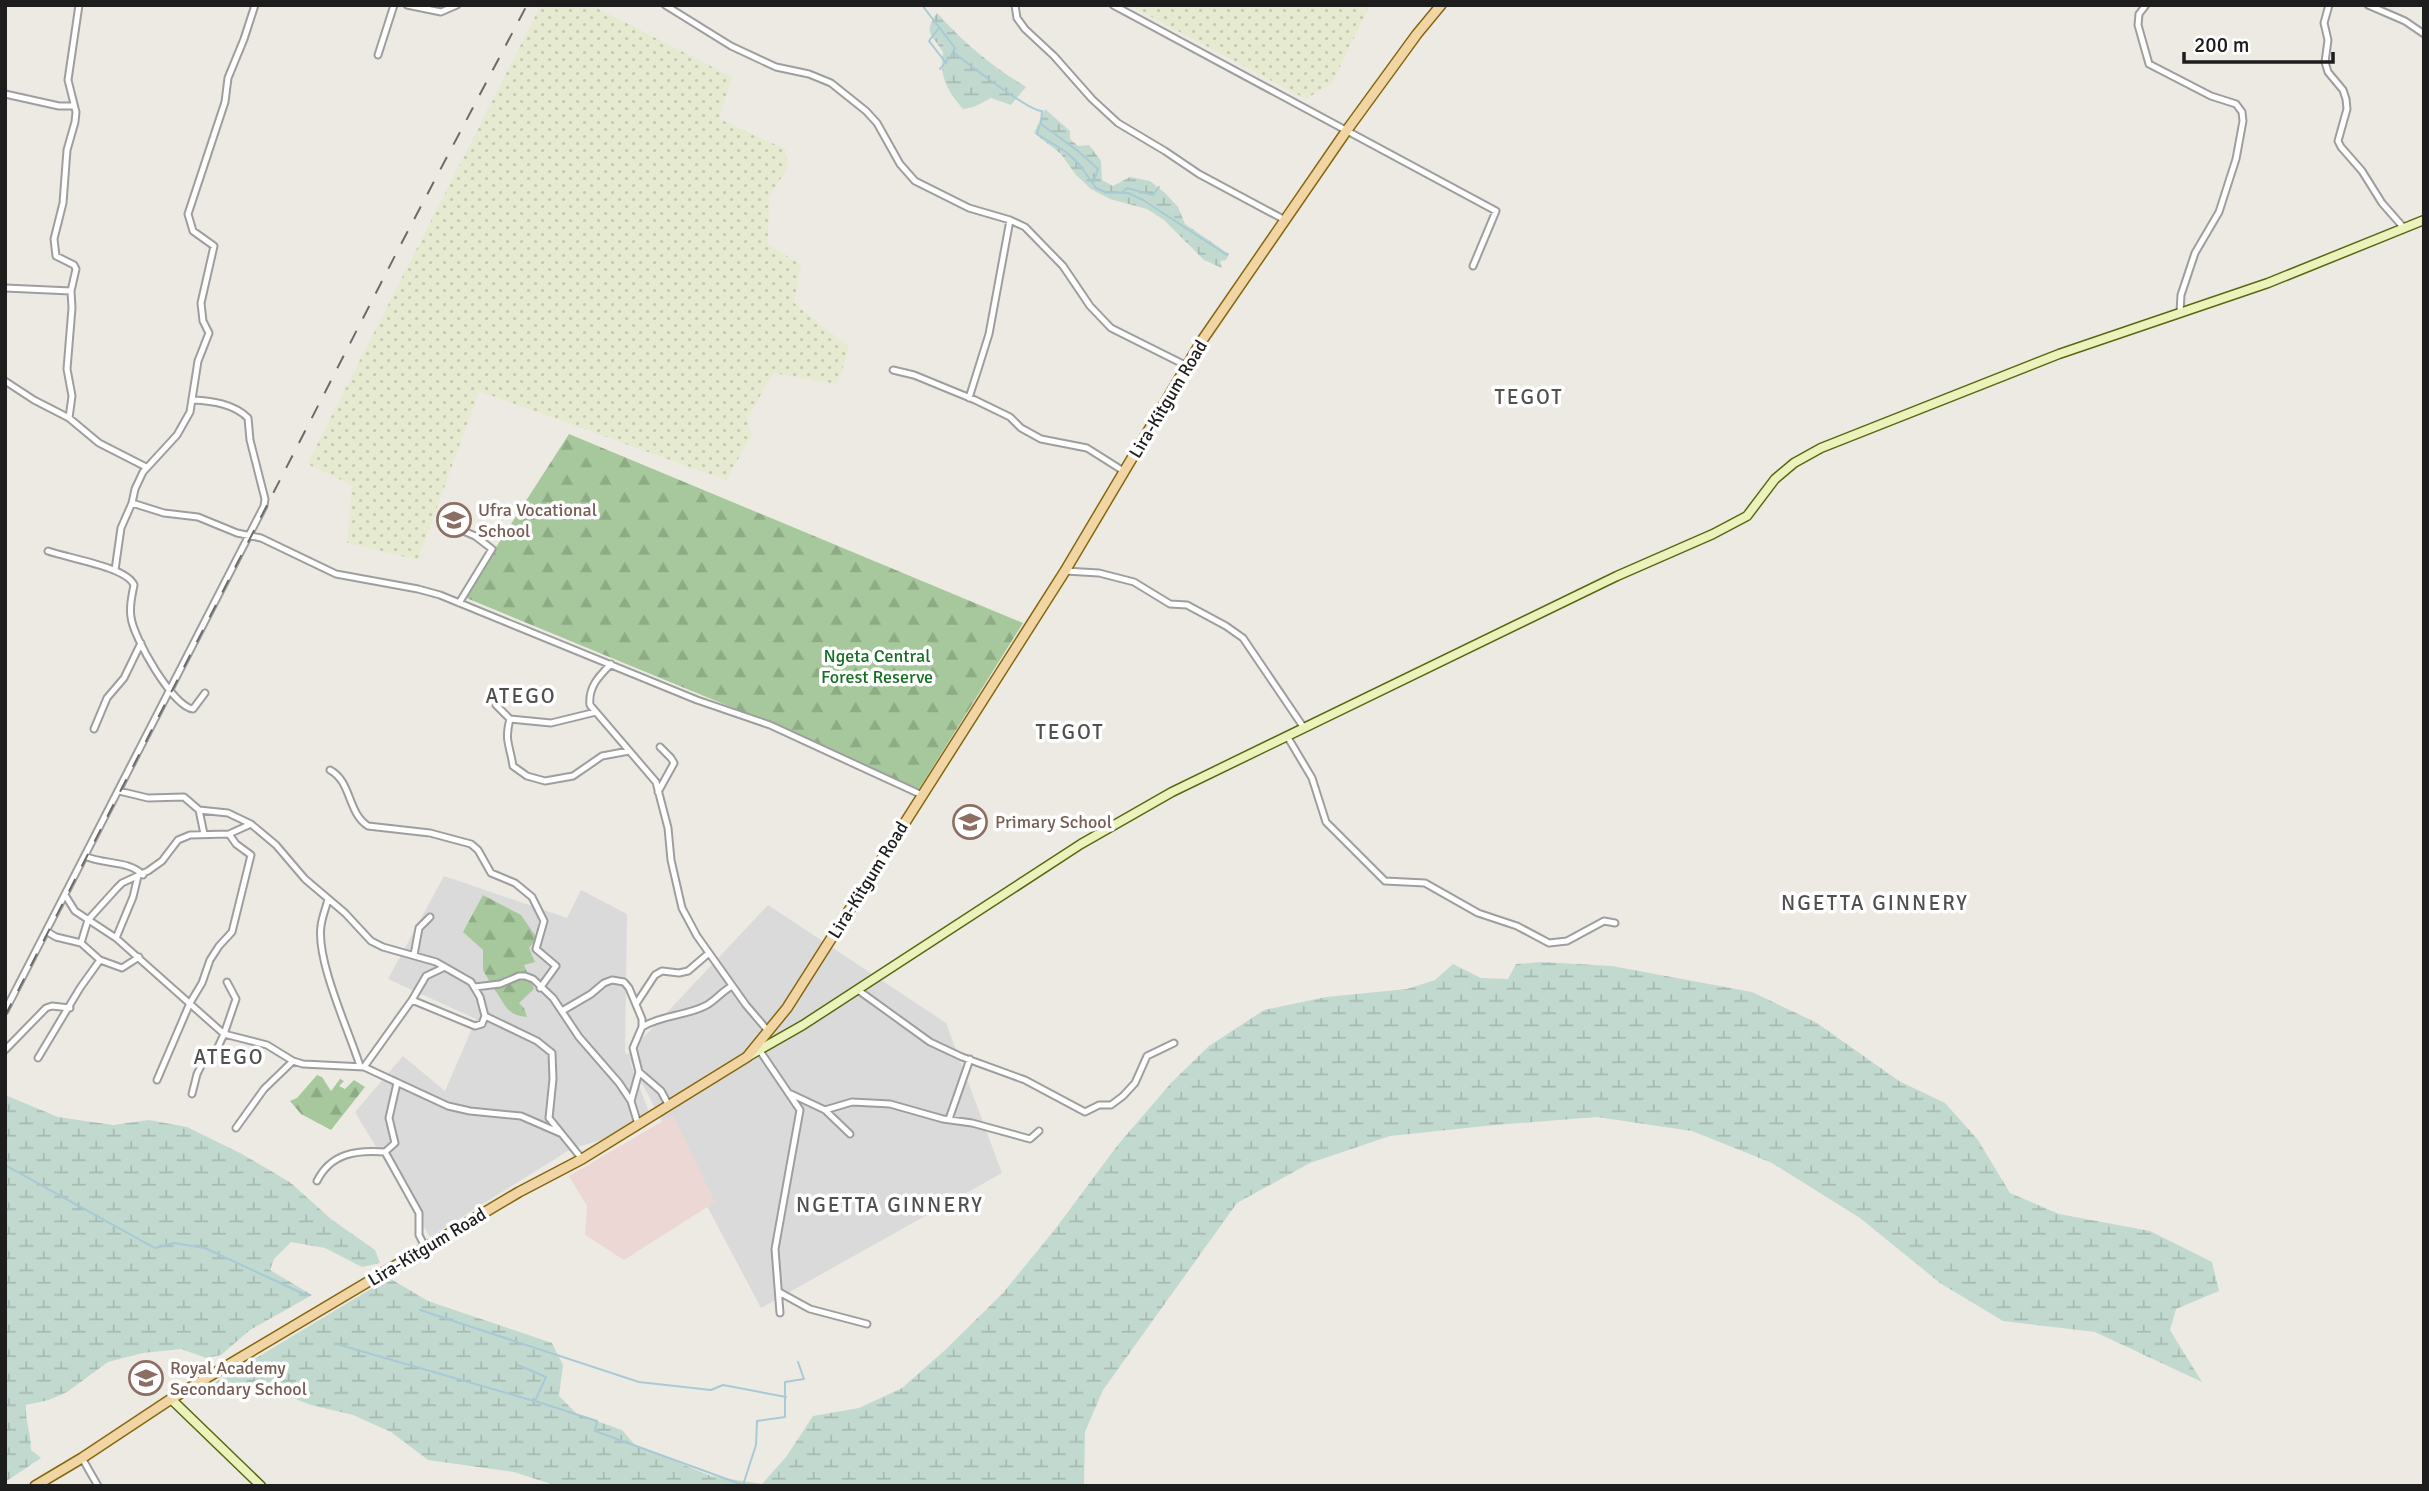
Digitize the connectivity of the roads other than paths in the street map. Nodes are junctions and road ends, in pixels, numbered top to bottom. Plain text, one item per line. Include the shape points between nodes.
1 (79, 5) edge
2 (255, 5) edge
3 (394, 5) edge
4 (407, 5) edge
5 (457, 5) edge
6 (665, 5) edge
7 (1014, 5) edge
8 (1113, 5) edge
9 (1441, 5) edge
10 (2146, 5) edge
11 (2329, 5) edge
12 (2368, 5) edge
13 (2424, 34) edge
14 (378, 55) dead end
15 (5, 94) edge
16 (74, 106) junction
17 (1348, 130) junction
18 (1010, 220) junction
19 (1286, 220) junction
20 (2424, 220) edge
21 (2403, 228) junction
22 (1473, 266) dead end
23 (5, 288) edge
24 (71, 291) junction
25 (2180, 313) junction
26 (1186, 366) junction
27 (893, 370) dead end
28 (5, 381) edge
29 (969, 398) junction
30 (193, 400) junction
31 (69, 418) junction
32 (146, 467) junction
33 (1125, 472) junction
34 (132, 503) junction
35 (452, 526) dead end
36 (249, 536) junction
37 (48, 551) dead end
38 (115, 570) junction
39 (1065, 570) junction
40 (459, 603) junction
41 (141, 643) junction
42 (611, 664) junction
43 (169, 692) junction
44 (205, 693) dead end
45 (496, 705) dead end
46 (596, 712) junction
47 (510, 719) junction
48 (1304, 728) junction
49 (94, 729) dead end
50 (1287, 736) junction
51 (660, 747) dead end
52 (629, 751) junction
53 (330, 770) dead end
54 (119, 791) junction
55 (658, 792) junction
56 (922, 795) junction
57 (199, 810) junction
58 (251, 824) junction
59 (204, 834) junction
60 (229, 834) junction
61 (85, 856) junction
62 (140, 876) junction
63 (65, 895) junction
64 (328, 899) junction
65 (430, 917) dead end
66 (88, 920) junction
67 (1615, 923) dead end
68 (46, 931) junction
69 (116, 938) junction
70 (81, 943) junction
71 (709, 953) junction
72 (414, 955) junction
73 (139, 957) junction
74 (100, 960) junction
75 (445, 967) junction
76 (227, 982) dead end
77 (732, 986) junction
78 (475, 987) junction
79 (540, 988) junction
80 (858, 990) junction
81 (412, 1000) junction
82 (190, 1003) junction
83 (636, 1003) junction
84 (70, 1008) junction
85 (5, 1011) edge
86 (562, 1011) junction
87 (485, 1016) junction
88 (642, 1027) junction
89 (769, 1032) junction
90 (224, 1034) junction
91 (1174, 1043) dead end
92 (5, 1050) edge
93 (760, 1051) junction
94 (747, 1057) junction
95 (38, 1058) dead end
96 (970, 1059) junction
97 (293, 1062) junction
98 (362, 1067) junction
99 (639, 1072) junction
100 (156, 1080) dead end
101 (397, 1083) junction
102 (789, 1093) junction
103 (192, 1094) dead end
104 (631, 1101) junction
105 (668, 1104) junction
106 (825, 1110) junction
107 (949, 1119) junction
108 (638, 1125) junction
109 (236, 1128) dead end
110 (1039, 1130) dead end
111 (560, 1133) junction
112 (850, 1134) dead end
113 (385, 1152) junction
114 (582, 1159) junction
115 (317, 1181) dead end
116 (425, 1247) junction
117 (779, 1292) junction
118 (780, 1313) dead end
119 (867, 1324) dead end
120 (171, 1399) junction
121 (82, 1458) junction
122 (35, 1486) edge
123 (98, 1486) edge
124 (261, 1486) edge

1 - 16 street via 68,80
2 - 30 street via 188,214 193,230 214,246 201,303 202,321 209,334 196,368
3 - 14 street
4 - 5 street via 441,12
6 - 18 street via 731,46 831,83 877,123 915,181 969,208
7 - 19 street via 1025,29 1118,123 1199,174
8 - 17 street
9 - 17 main road, Lira-Kitgum Road
10 - 25 street via 2138,25 2149,64 2236,104 2243,121 2236,159 2218,212 2186,279
11 - 21 street via 2324,23 2328,40 2325,62 2343,90 2347,109 2338,141
12 - 13 street
15 - 16 street
16 - 24 street via 63,203 54,239 56,256 75,267
17 - 19 main road, Lira-Kitgum Road
17 - 22 street via 1496,211
18 - 26 street via 1029,231 1063,266 1111,328
18 - 29 street via 989,334
19 - 26 main road, Lira-Kitgum Road
20 - 21 main road
21 - 25 main road
23 - 24 street
24 - 31 street
25 - 48 main road via 2059,354 1821,448 1784,471 1752,511 1738,521
26 - 33 main road, Lira-Kitgum Road
27 - 29 street
28 - 31 street
29 - 33 street via 1010,417 1034,436 1087,448
30 - 32 street via 177,435
30 - 36 street via 229,405 248,418 265,499
31 - 32 street via 99,443
32 - 34 street
33 - 39 main road, Lira-Kitgum Road
34 - 36 street via 198,517
34 - 38 street via 121,528
35 - 40 street via 492,549
36 - 40 street via 336,574 418,589
36 - 43 street
37 - 38 street
38 - 41 street via 133,581 130,616
39 - 48 street via 1134,582 1170,604 1187,605 1226,626 1243,638
39 - 56 main road, Lira-Kitgum Road
40 - 42 street
41 - 43 street
41 - 49 street
42 - 46 street via 590,691 590,705
42 - 56 street via 770,725
43 - 44 street via 192,709
43 - 54 street
45 - 47 street
46 - 47 street via 551,723
46 - 52 street
47 - 52 street via 505,734 513,766 537,780 573,776 603,756
48 - 50 main road
50 - 67 street via 1312,778 1326,822 1385,881 1425,883 1478,913 1549,943 1566,941 1604,921
50 - 80 main road via 1081,844
51 - 55 street via 674,763
52 - 55 street via 656,782
53 - 79 street via 344,782 363,823 471,844 491,873 516,883 532,897 544,921 536,949 556,966
54 - 57 street via 153,799 184,797
54 - 61 street
55 - 71 street via 682,908
56 - 89 main road, Lira-Kitgum Road
57 - 58 street via 228,813
57 - 59 street
58 - 60 street
58 - 64 street
59 - 60 street
59 - 62 street via 178,840 162,861
60 - 82 street via 251,855 236,923 210,960
61 - 62 street via 104,864 133,866
61 - 63 street
62 - 66 street via 122,883
62 - 69 street
63 - 66 street
63 - 68 street
64 - 72 street via 371,941
64 - 98 street via 321,926 322,948
65 - 72 street via 419,928
66 - 69 street
66 - 70 street
68 - 70 street
68 - 85 street
69 - 73 street
70 - 74 street
71 - 77 street
71 - 83 street via 688,971 655,975
72 - 75 street
73 - 74 street via 122,968
73 - 82 street
74 - 84 street
75 - 78 street
75 - 81 street via 424,978
76 - 90 street via 236,999
77 - 88 street via 706,1006
77 - 89 street
78 - 79 street via 525,976
78 - 87 street
79 - 86 street
80 - 93 main road
80 - 96 street via 930,1042
81 - 87 street via 475,1026 482,1024
81 - 98 street
82 - 90 street
82 - 100 street
83 - 86 street via 624,982 612,980
83 - 88 street
84 - 92 street via 46,1008
84 - 95 street
86 - 104 street
87 - 111 street via 552,1053 549,1115
88 - 99 street via 633,1048
89 - 94 main road, Lira-Kitgum Road
90 - 97 street via 267,1045
90 - 103 street via 202,1064
91 - 96 street via 1147,1056 1135,1083 1123,1096 1111,1105 1085,1112 1025,1080
93 - 94 main road
93 - 102 street
94 - 105 main road, Lira-Kitgum Road
96 - 107 street
97 - 98 street
97 - 109 street via 264,1088
98 - 101 street
99 - 104 street
99 - 105 street via 661,1091
101 - 111 street via 447,1106 520,1116
101 - 113 street via 389,1118 395,1143
102 - 106 street
102 - 117 street via 799,1105 800,1115 775,1249
104 - 108 street
105 - 108 main road, Lira-Kitgum Road
106 - 107 street via 864,1101
106 - 112 street
107 - 110 street via 1030,1139
108 - 114 main road, Lira-Kitgum Road
111 - 114 street
113 - 115 street via 364,1150 334,1160
113 - 116 street via 419,1213 419,1235
114 - 116 main road, Lira-Kitgum Road
116 - 120 main road, Lira-Kitgum Road
117 - 118 street
117 - 119 street via 810,1309
120 - 121 main road, Lira-Kitgum Road
120 - 124 main road
121 - 122 main road, Lira-Kitgum Road
121 - 123 street

